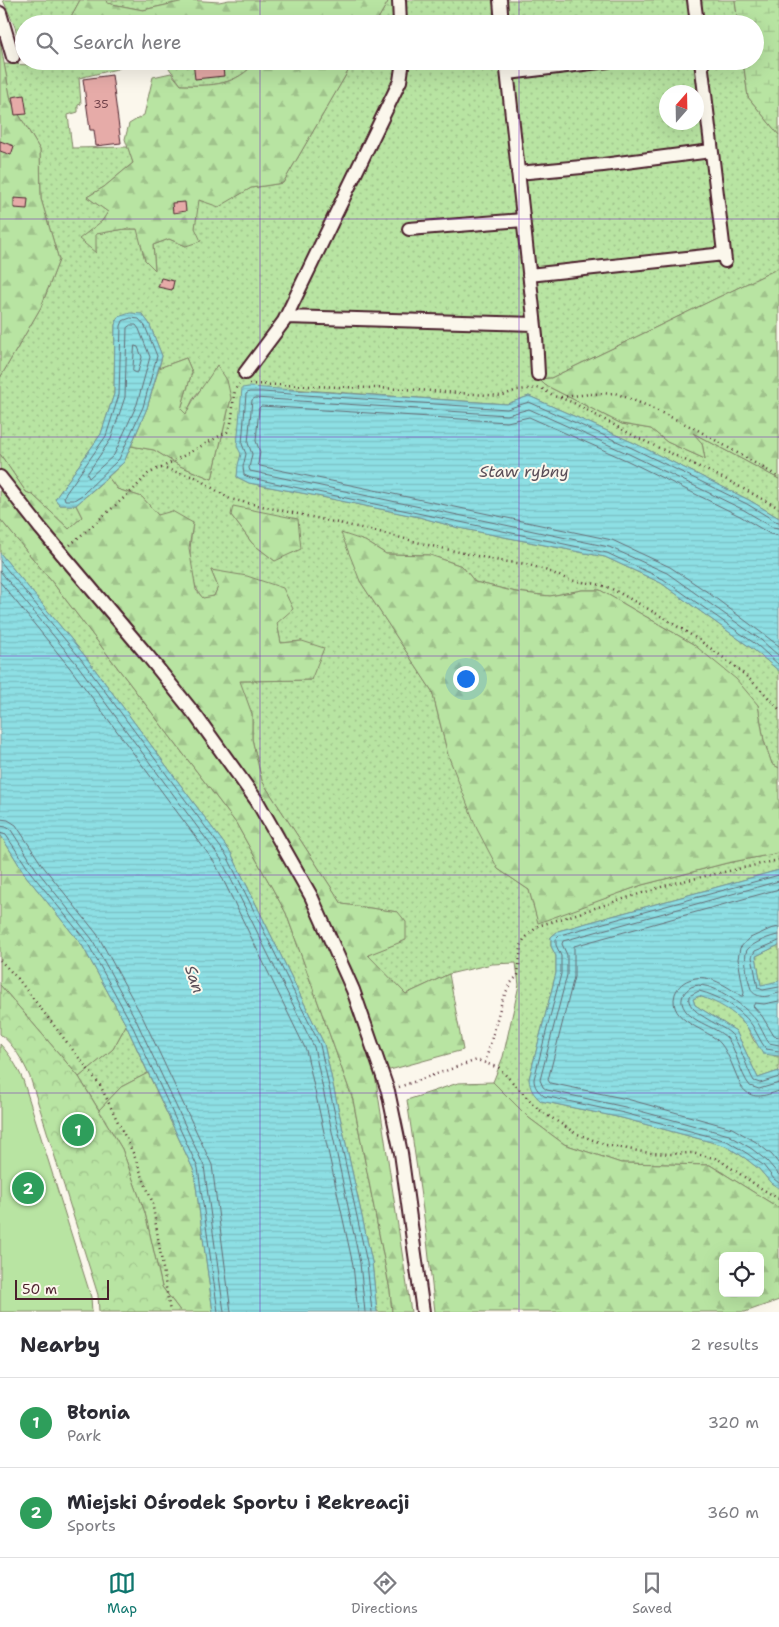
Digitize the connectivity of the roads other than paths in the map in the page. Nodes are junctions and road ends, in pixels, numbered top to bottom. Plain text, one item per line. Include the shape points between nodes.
1 (399, 0) edge
2 (500, 0) edge
3 (694, 0) edge
4 (0, 13) edge
5 (400, 15) edge
6 (501, 15) edge
7 (695, 15) edge
8 (13, 57) dead end
9 (402, 70) edge
10 (507, 70) edge
11 (702, 70) edge
12 (711, 151) junction
13 (518, 173) junction
14 (523, 220) junction
15 (409, 229) dead end
16 (529, 275) junction
17 (286, 317) junction
18 (534, 324) junction
19 (538, 374) dead end
20 (244, 380) road end
21 (0, 477) edge
22 (423, 1312) edge

1 - 5 lane
2 - 6 lane
3 - 7 lane
4 - 8 lane
9 - 17 lane via 400,81
10 - 13 lane
11 - 12 lane
12 - 13 lane
12 - 16 lane via 725,257
13 - 14 lane
14 - 15 lane
14 - 16 lane
16 - 18 lane
17 - 18 lane
17 - 20 lane
18 - 19 lane
21 - 22 lane via 190,708 257,801 311,896 353,990 388,1091 401,1153

